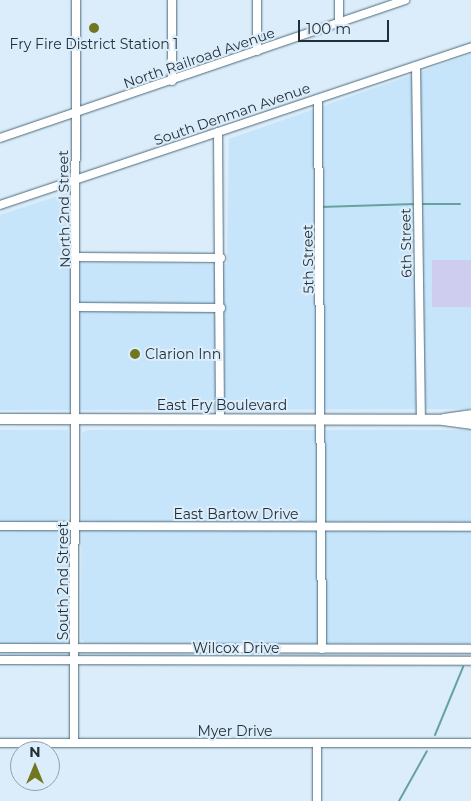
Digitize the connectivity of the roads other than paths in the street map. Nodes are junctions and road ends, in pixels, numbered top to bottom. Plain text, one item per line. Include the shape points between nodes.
1 (76, 0) edge
2 (172, 0) edge
3 (257, 0) edge
4 (339, 0) edge
5 (405, 0) edge
6 (339, 24) junction
7 (471, 48) edge
8 (257, 51) junction
9 (416, 66) junction
10 (172, 81) junction
11 (318, 99) junction
12 (77, 114) junction
13 (218, 132) junction
14 (0, 138) edge
15 (75, 180) junction
16 (0, 205) edge
17 (77, 257) junction
18 (220, 258) junction
19 (77, 307) junction
20 (221, 308) junction
21 (471, 415) edge
22 (76, 418) junction
23 (0, 419) edge
24 (320, 419) junction
25 (220, 420) junction
26 (421, 420) junction
27 (443, 420) junction
28 (471, 424) edge
29 (0, 526) edge
30 (76, 526) junction
31 (320, 527) junction
32 (471, 527) edge
33 (0, 648) edge
34 (75, 649) junction
35 (322, 649) junction
36 (471, 649) edge
37 (0, 660) edge
38 (75, 660) junction
39 (471, 662) edge
40 (74, 743) junction
41 (317, 743) junction
42 (471, 743) edge
43 (0, 744) edge
44 (317, 801) edge

1 - 12 street, North 2nd Street
2 - 10 street
3 - 8 street
4 - 6 street
5 - 6 street, North Railroad Avenue
6 - 8 street, North Railroad Avenue
7 - 9 street, South Denman Avenue
8 - 10 street, North Railroad Avenue
9 - 11 street, South Denman Avenue
9 - 26 street, 6th Street
10 - 12 street, North Railroad Avenue
11 - 13 street, South Denman Avenue
11 - 24 street, 5th Street
12 - 14 street, North Railroad Avenue
12 - 15 street, North 2nd Street
13 - 15 street, South Denman Avenue
13 - 18 street
15 - 16 street, South Denman Avenue
15 - 17 street, North 2nd Street
17 - 18 street
17 - 19 street, North 2nd Street
18 - 20 street
19 - 20 street
19 - 22 street, North 2nd Street
20 - 25 street
21 - 27 main road, East Fry Boulevard
22 - 23 main road, East Fry Boulevard
22 - 25 main road, East Fry Boulevard
22 - 30 street, South 2nd Street
24 - 25 main road, East Fry Boulevard
24 - 26 main road, East Fry Boulevard
24 - 31 street, 5th Street
26 - 27 main road, East Fry Boulevard
27 - 28 main road, East Fry Boulevard
29 - 30 street, East Bartow Drive
30 - 31 street, East Bartow Drive
30 - 34 street, South 2nd Street
31 - 32 street, East Bartow Drive
31 - 35 street, 5th Street
33 - 34 street, Wilcox Drive
34 - 35 street, Wilcox Drive
34 - 38 street, South 2nd Street
35 - 36 street, Wilcox Drive
37 - 38 street, Wilcox Drive
38 - 39 street, Wilcox Drive
38 - 40 street, South 2nd Street
40 - 41 street, Myer Drive
40 - 43 street, Myer Drive
41 - 42 street, Myer Drive
41 - 44 street

